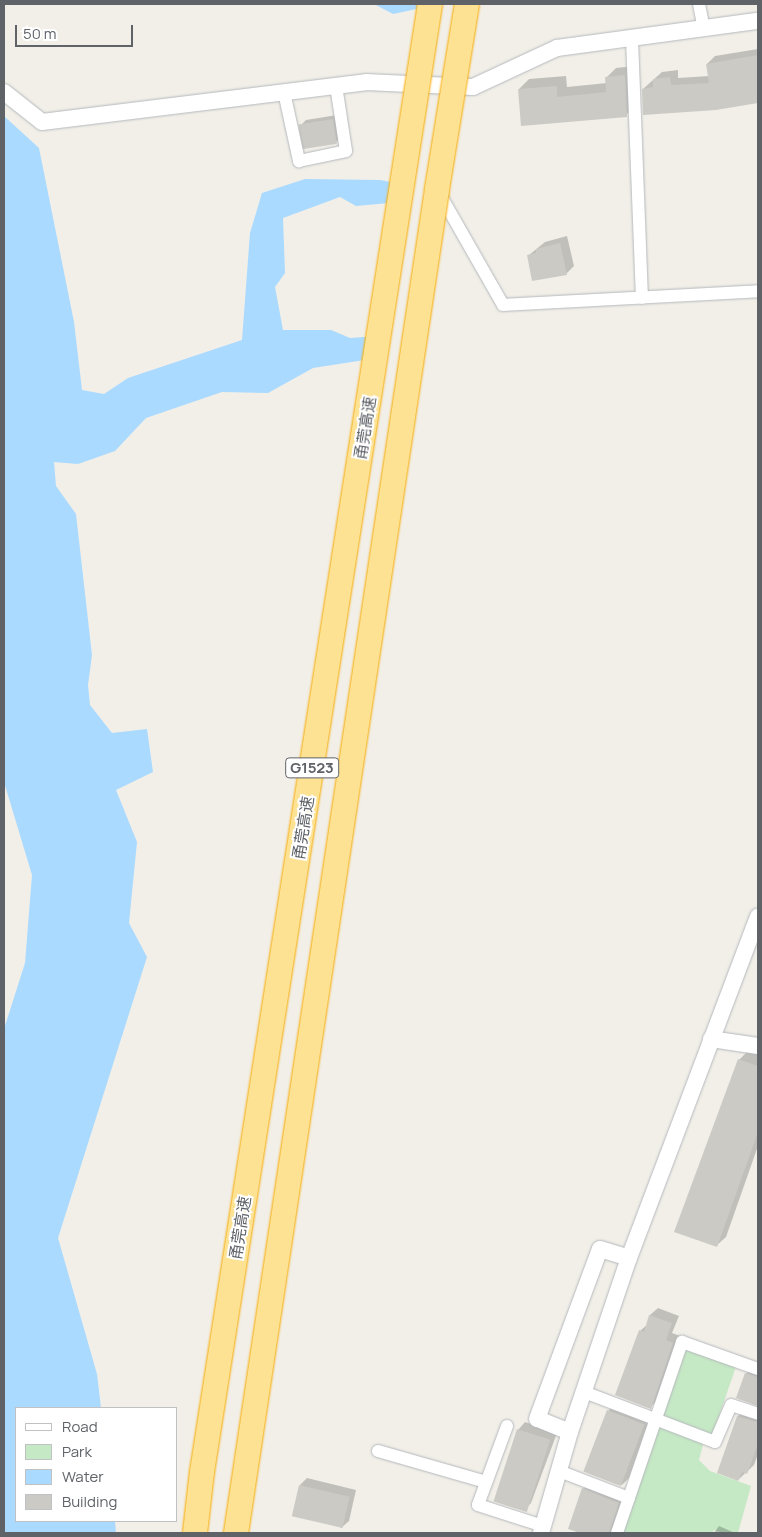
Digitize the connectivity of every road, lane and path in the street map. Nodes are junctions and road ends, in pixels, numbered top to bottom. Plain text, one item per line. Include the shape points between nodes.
1 (430, 4) edge
2 (467, 4) edge
3 (699, 4) edge
4 (758, 21) edge
5 (704, 29) junction
6 (632, 39) junction
7 (336, 86) junction
8 (4, 92) edge
9 (284, 92) junction
10 (437, 189) junction
11 (758, 291) edge
12 (642, 298) junction
13 (758, 921) edge
14 (711, 1040) junction
15 (758, 1046) edge
16 (629, 1258) junction
17 (758, 1369) edge
18 (584, 1392) junction
19 (758, 1414) edge
20 (655, 1420) junction
21 (507, 1426) dead end
22 (570, 1432) junction
23 (378, 1451) dead end
24 (559, 1472) junction
25 (486, 1482) junction
26 (629, 1498) junction
27 (542, 1530) edge
28 (195, 1533) edge
29 (236, 1533) edge
30 (617, 1533) edge

1 - 28 highway, 甬莞高速 / G1523, bridge
2 - 10 highway, G1523, bridge
3 - 5 street
4 - 5 street
5 - 6 street
6 - 7 street via 557,48 473,87 366,82
6 - 12 street
7 - 9 street
7 - 9 street via 346,151 298,161
8 - 9 street via 42,122
10 - 12 street via 503,305
10 - 29 highway, G1523, bridge
11 - 12 street
13 - 14 street
14 - 15 street
14 - 16 street
16 - 18 street
16 - 22 street via 600,1249 537,1419
17 - 20 street via 682,1342
18 - 20 street
18 - 22 street
19 - 20 street via 731,1405 715,1442
20 - 26 street
21 - 25 street
22 - 24 street
23 - 25 street
24 - 26 street
24 - 27 street
25 - 27 street via 478,1505
26 - 30 street

